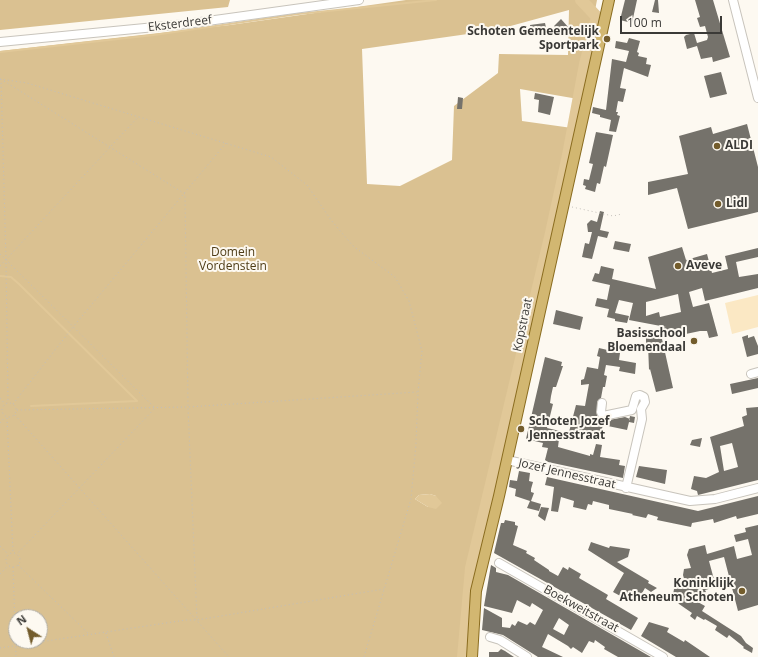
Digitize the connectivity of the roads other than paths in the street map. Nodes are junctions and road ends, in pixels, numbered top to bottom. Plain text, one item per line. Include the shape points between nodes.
1 (359, 0) edge
2 (609, 0) edge
3 (734, 0) edge
4 (0, 42) edge
5 (758, 98) edge
6 (602, 404) dead end
7 (507, 460) junction
8 (626, 488) junction
9 (758, 488) edge
10 (499, 563) dead end
11 (490, 637) dead end
12 (472, 657) edge
13 (527, 657) edge
14 (663, 657) edge

1 - 4 street, Eksterdreef via 186,24
2 - 7 main road, Kopstraat
3 - 5 street
6 - 8 street, Jozef Jennesstraat via 601,412 604,416 636,410 642,419
7 - 8 street, Jozef Jennesstraat
7 - 12 main road, Kopstraat via 476,591
8 - 9 street, Jozef Jennesstraat via 690,501 715,499
10 - 14 street, Boekweitstraat
11 - 13 street via 500,640

